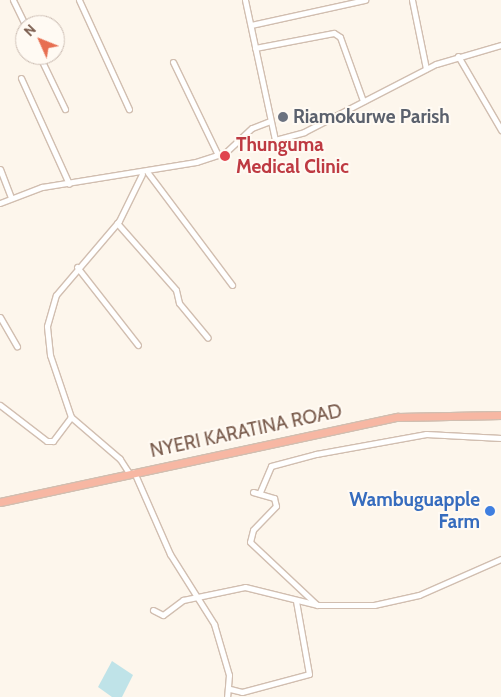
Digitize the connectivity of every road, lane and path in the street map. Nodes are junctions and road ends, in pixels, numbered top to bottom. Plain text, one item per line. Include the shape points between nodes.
1 (14, 0) edge
2 (79, 0) edge
3 (245, 0) edge
4 (365, 0) edge
5 (412, 0) edge
6 (21, 15) edge
7 (251, 25) junction
8 (501, 45) edge
9 (255, 48) junction
10 (458, 56) junction
11 (173, 62) dead end
12 (44, 65) edge
13 (426, 69) junction
14 (21, 78) dead end
15 (363, 101) junction
16 (66, 109) dead end
17 (129, 109) dead end
18 (270, 121) junction
19 (501, 130) edge
20 (218, 155) junction
21 (0, 169) edge
22 (145, 173) junction
23 (69, 184) junction
24 (11, 198) junction
25 (0, 203) edge
26 (116, 223) junction
27 (77, 267) junction
28 (232, 285) dead end
29 (0, 317) edge
30 (208, 338) dead end
31 (138, 345) dead end
32 (17, 346) dead end
33 (0, 405) edge
34 (501, 415) edge
35 (71, 417) junction
36 (501, 438) edge
37 (131, 473) junction
38 (253, 492) dead end
39 (260, 492) junction
40 (0, 502) edge
41 (500, 559) edge
42 (198, 595) junction
43 (296, 601) junction
44 (318, 605) junction
45 (154, 610) dead end
46 (230, 689) junction
47 (227, 697) edge

1 - 6 street
2 - 17 street
3 - 7 street
4 - 7 street
5 - 13 street
7 - 9 street
8 - 10 street
9 - 15 street via 334,33 340,37
9 - 18 street
10 - 13 street
10 - 19 street
11 - 20 street
12 - 16 street
13 - 15 street
14 - 23 street
15 - 18 street via 286,139 272,138
18 - 20 street via 252,128
20 - 22 street
21 - 24 street
22 - 23 street
22 - 26 street
22 - 28 street
23 - 24 street
24 - 25 street
26 - 27 street
26 - 30 street via 176,290 179,303
27 - 31 street
27 - 35 street via 56,295 48,326 50,355
29 - 32 street
33 - 35 street via 48,441 52,441
34 - 37 highway, NYERI KARATINA ROAD via 398,417
35 - 37 street via 120,459
36 - 39 street via 426,434 316,454 271,466
37 - 40 highway, NYERI KARATINA ROAD
37 - 42 street via 159,534
38 - 39 street
39 - 44 street via 274,498 276,506 253,530 250,542
41 - 44 street via 401,601
42 - 43 street via 245,588
42 - 45 street via 182,600 163,615
42 - 46 street via 214,624
43 - 44 street
43 - 46 street via 309,674 242,692
46 - 47 street

